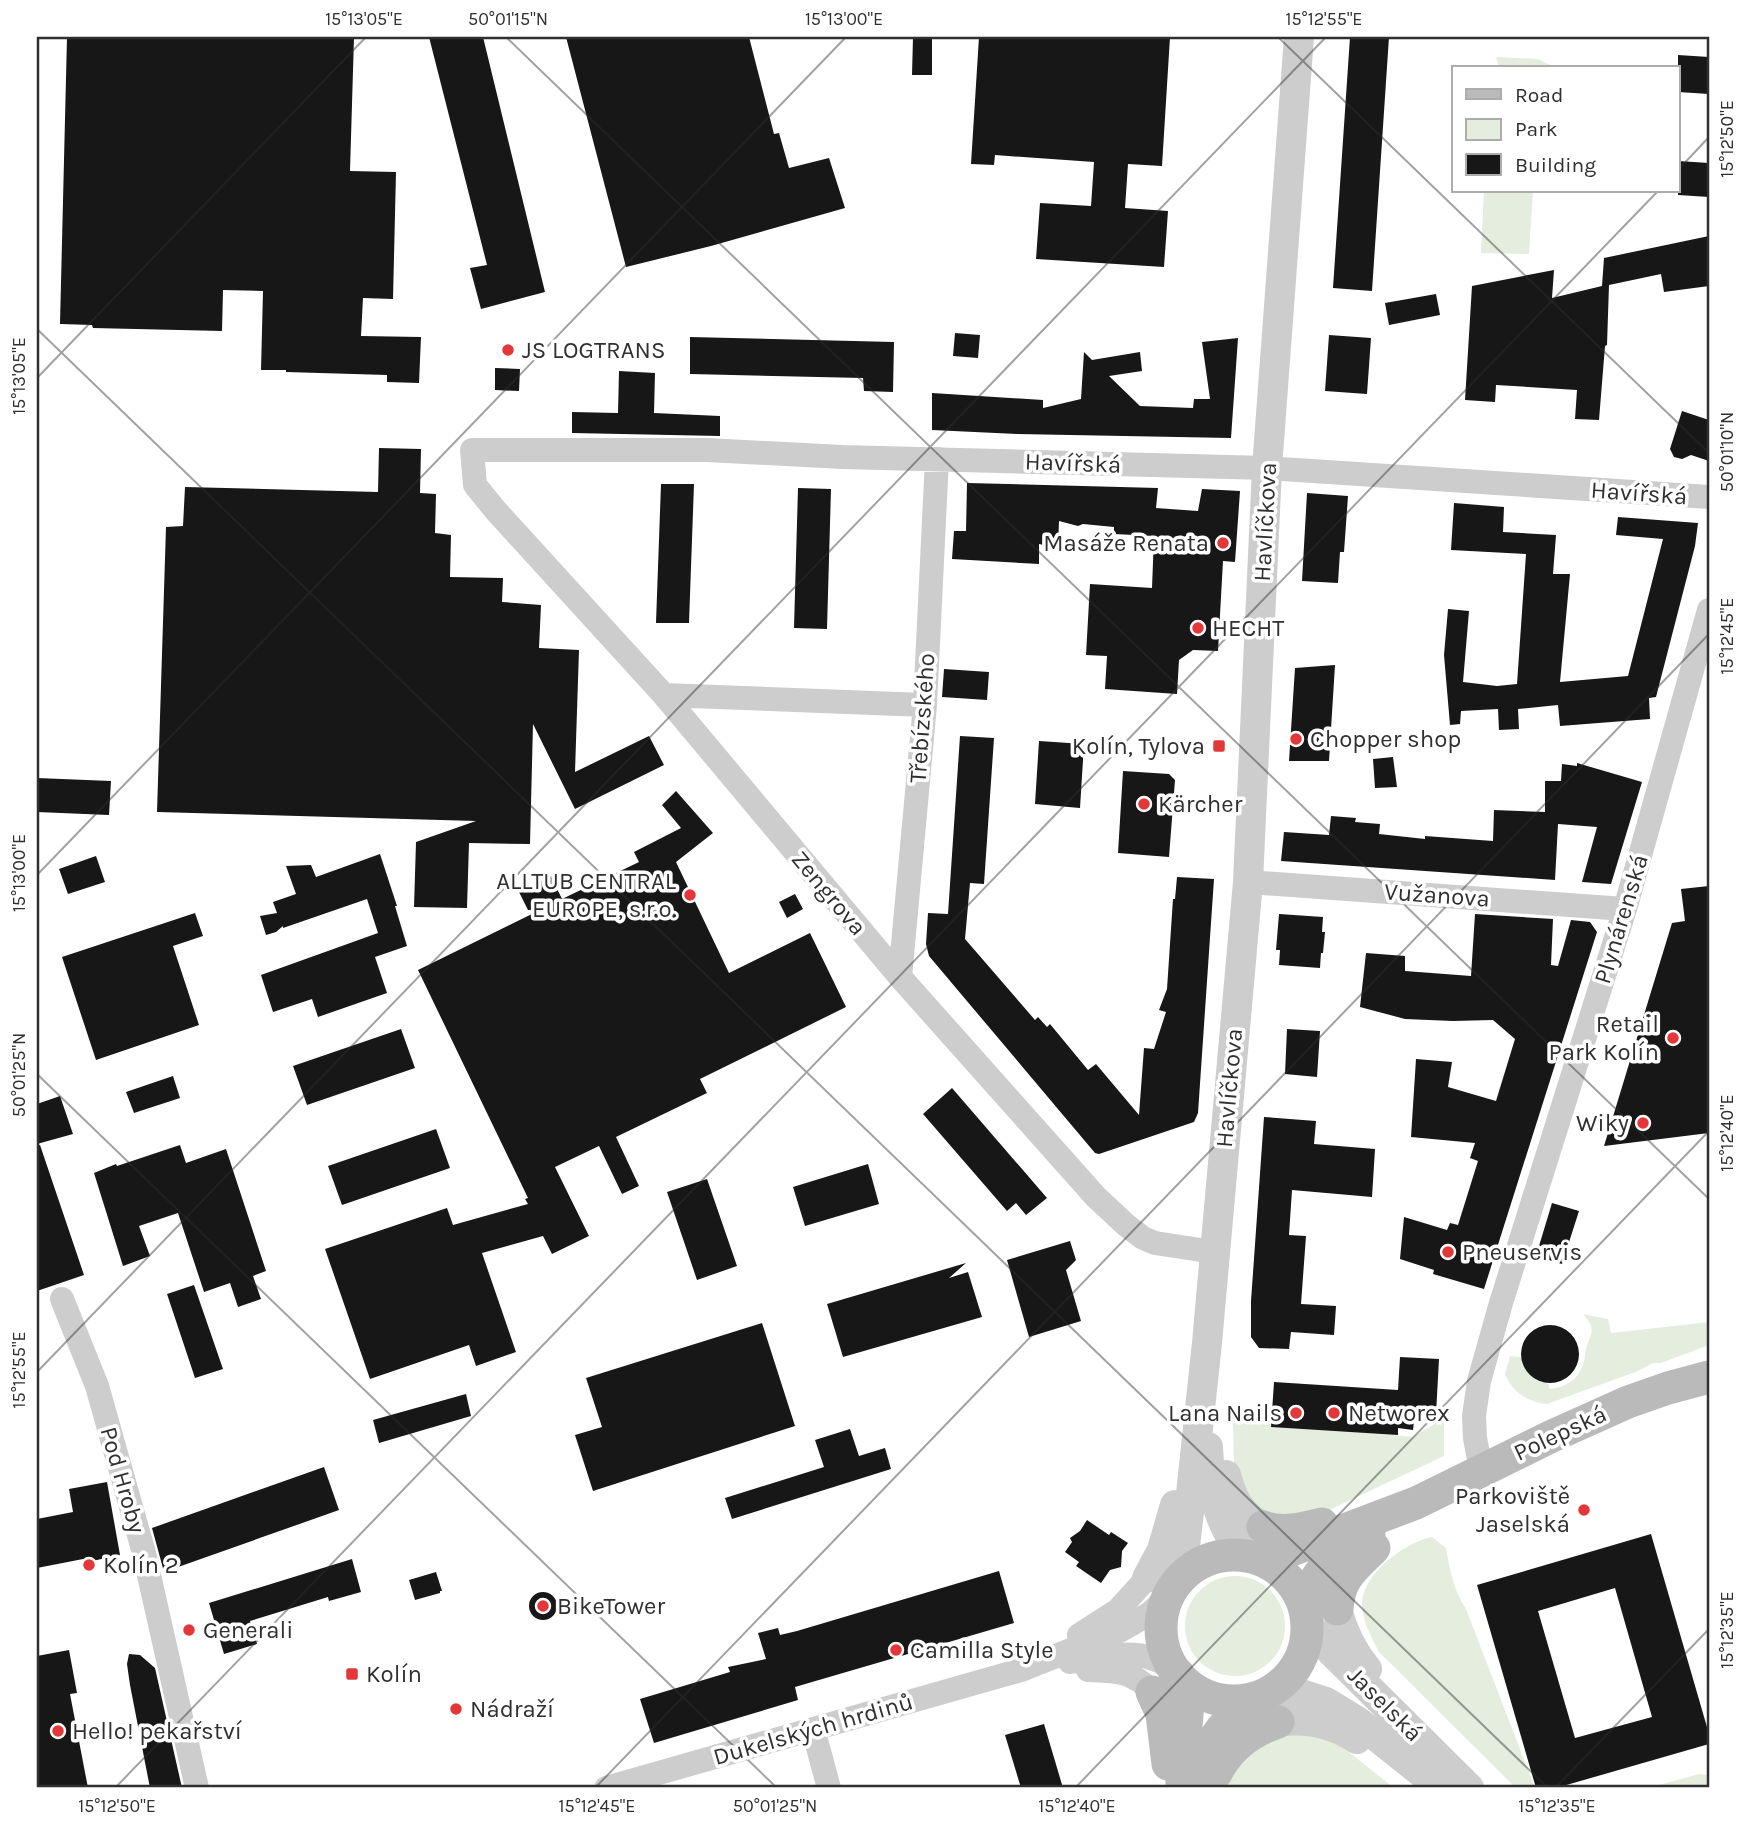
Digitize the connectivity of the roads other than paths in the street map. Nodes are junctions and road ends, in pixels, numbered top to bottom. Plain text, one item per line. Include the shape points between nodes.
1 (1299, 37) edge
2 (937, 459) junction
3 (1267, 468) junction
4 (475, 485) joint
5 (1709, 497) edge
6 (1709, 610) edge
7 (664, 695) junction
8 (925, 705) junction
9 (1248, 882) junction
10 (1625, 909) junction
11 (900, 977) junction
12 (1214, 1252) junction
13 (62, 1299) dead end
14 (1207, 1343) junction
15 (1709, 1377) edge
16 (1481, 1471) junction
17 (1416, 1503) junction
18 (1257, 1542) junction
19 (1158, 1587) junction
20 (1322, 1613) junction
21 (1021, 1670) junction
22 (1165, 1683) junction
23 (1258, 1696) junction
24 (1278, 1722) joint
25 (813, 1729) junction
26 (197, 1788) edge
27 (606, 1788) edge
28 (830, 1788) edge
29 (1170, 1788) edge
30 (1182, 1788) edge
31 (1195, 1788) edge
32 (1210, 1788) edge
33 (1435, 1788) edge
34 (1441, 1788) edge
35 (1470, 1788) edge

1 - 3 street, Havlíčkova
2 - 3 street, Havířská
2 - 4 street, Havířská via 707,450 472,450
2 - 8 street, Třebízského
3 - 5 street, Havířská
3 - 9 street, Havlíčkova
4 - 7 street, Zengrova
6 - 10 street, Plynárenská
7 - 8 street
7 - 11 street, Zengrova
8 - 11 street, Třebízského
9 - 10 street, Vužanova
9 - 12 street, Havlíčkova
10 - 16 street, Plynárenská via 1479,1381 1474,1416
11 - 12 street, Zengrova via 1079,1179 1126,1225 1155,1243
12 - 14 street, Havlíčkova
13 - 26 street, Pod Hroby via 97,1386 141,1541
14 - 18 street, Havlíčkova via 1211,1481 1233,1541 1245,1554
14 - 19 street, Havlíčkova via 1184,1555 1181,1566
15 - 16 main road, Polepská via 1628,1402
16 - 17 main road, Polepská
17 - 18 main road, Polepská via 1265,1558
17 - 20 main road, Polepská via 1326,1565 1313,1581 1306,1607
18 - 19 main road, Polepská via 1207,1560
18 - 20 main road via 1264,1562 1284,1574 1300,1597
19 - 21 street, Dukelských hrdinů via 1149,1614
19 - 22 main road via 1168,1657
20 - 23 main road, Polepská via 1291,1674
20 - 35 street, Jaselská via 1312,1630
21 - 22 street, Dukelských hrdinů via 1138,1654 1160,1660
21 - 25 street, Dukelských hrdinů
22 - 23 main road via 1217,1699
22 - 29 main road via 1162,1714
22 - 30 main road via 1186,1692 1188,1703
23 - 31 main road, Polepská via 1215,1738
23 - 34 street, Jaselská via 1295,1692 1326,1702
24 - 32 main road via 1238,1743 1220,1765
24 - 33 street via 1326,1723
25 - 27 street, Dukelských hrdinů
25 - 28 street

